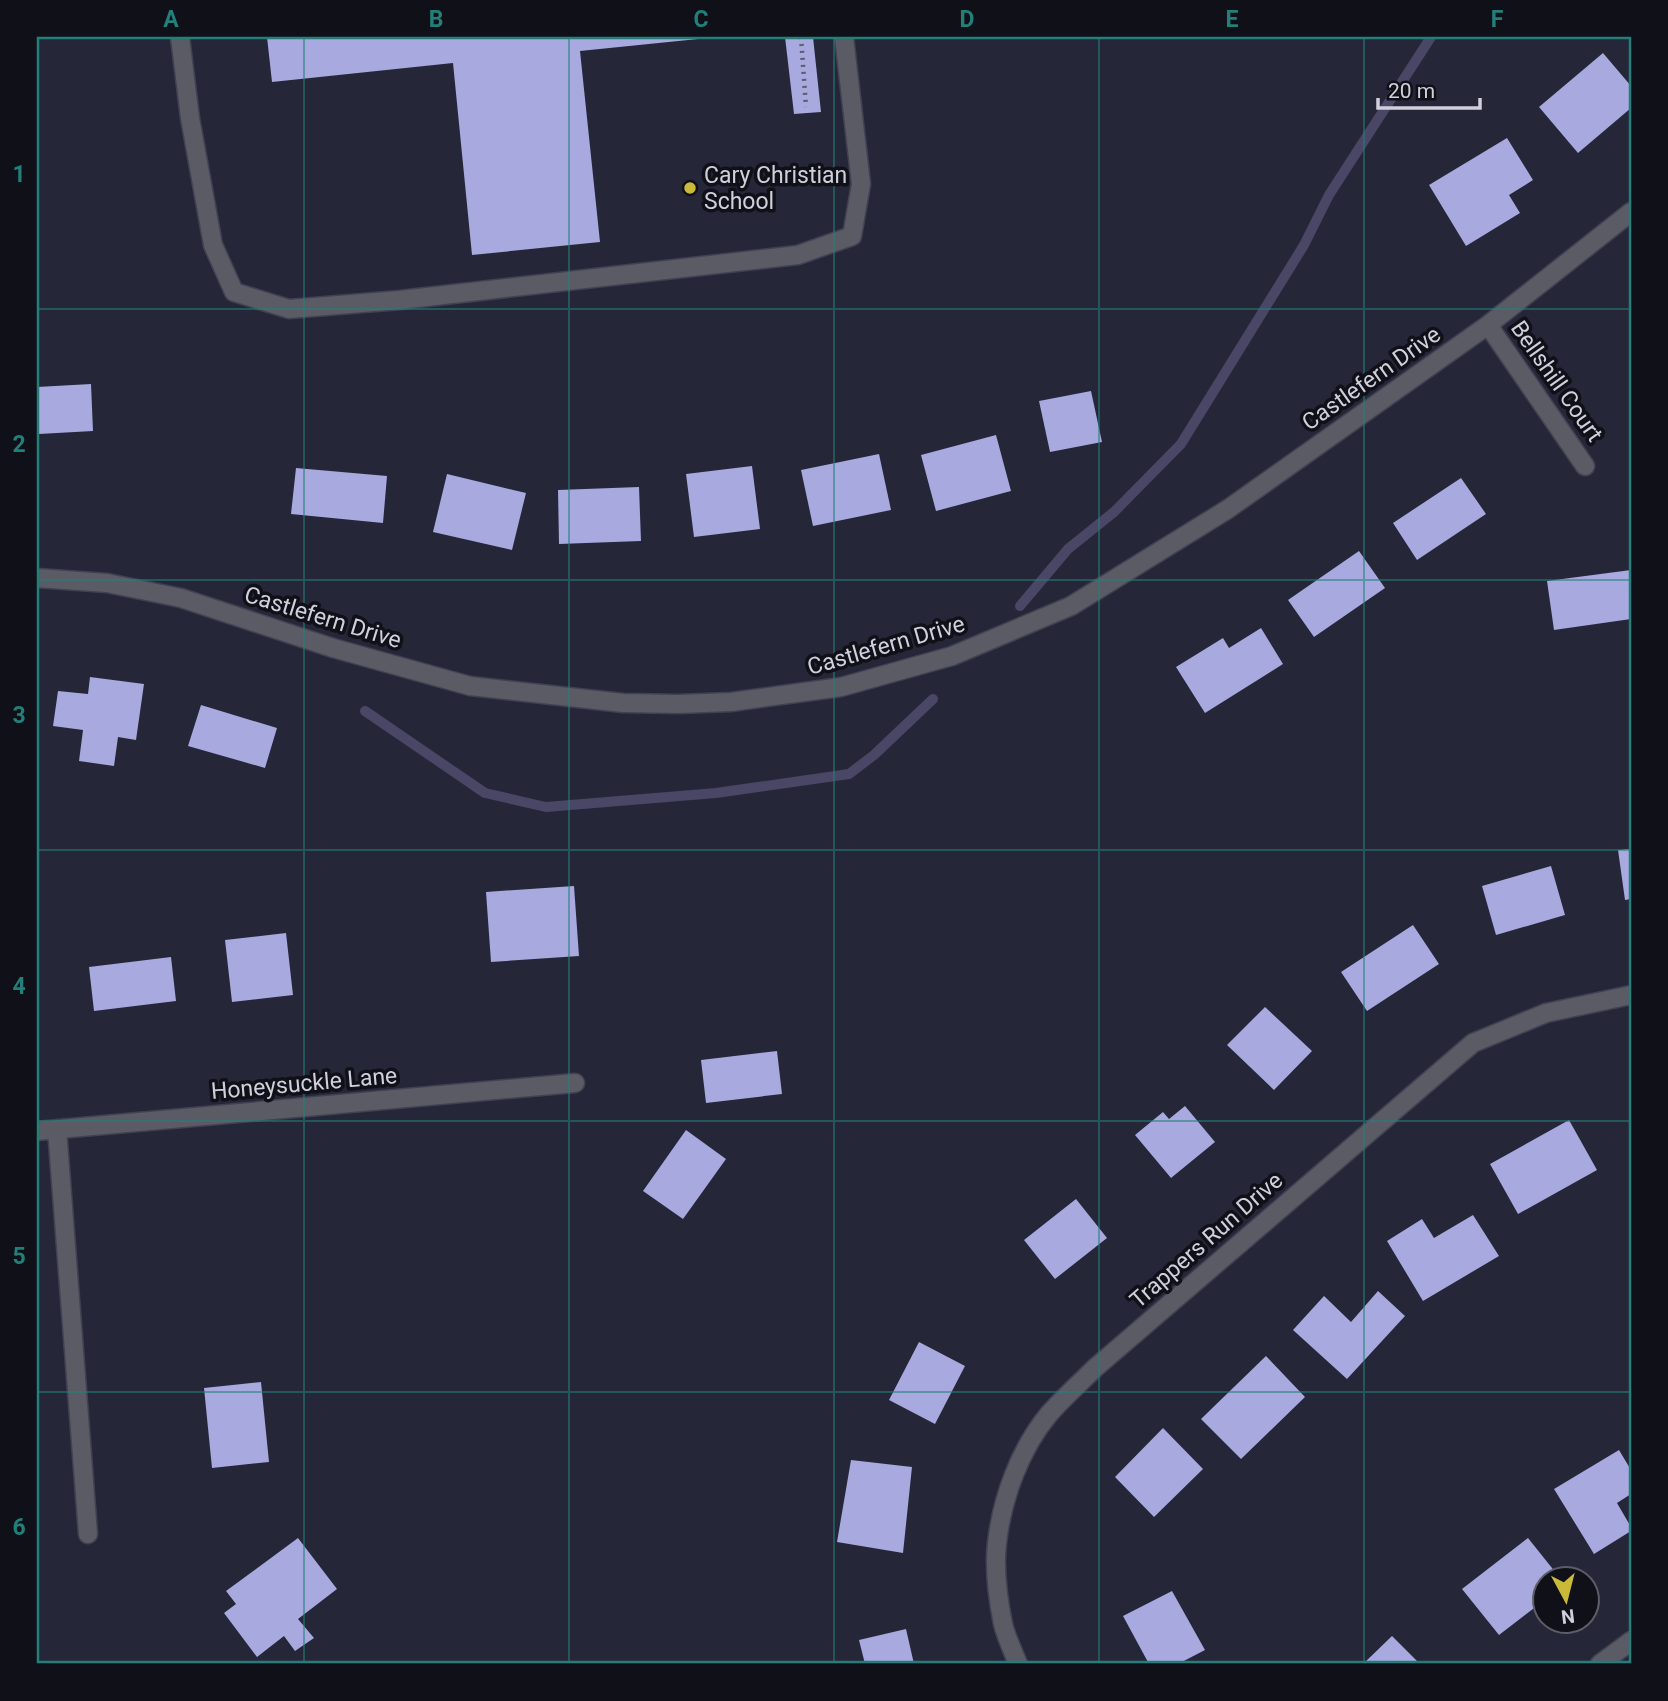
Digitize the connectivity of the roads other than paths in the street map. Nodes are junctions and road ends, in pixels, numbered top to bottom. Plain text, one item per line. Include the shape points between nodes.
1 (180, 37) edge
2 (844, 37) edge
3 (1631, 212) edge
4 (1488, 325) junction
5 (1585, 466) dead end
6 (37, 578) edge
7 (1631, 995) edge
8 (576, 1083) dead end
9 (57, 1129) junction
10 (37, 1131) edge
11 (88, 1534) dead end
12 (1631, 1641) edge
13 (1018, 1664) edge
14 (1600, 1664) edge

1 - 2 street via 213,245 234,292 289,309 798,255 852,236 862,184
3 - 4 street, Castlefern Drive
4 - 5 street, Bellshill Court
4 - 6 street, Castlefern Drive via 1228,509 1071,606 952,656 841,687 679,705 470,686 332,648 181,598 107,583
7 - 13 street, Trappers Run Drive via 1546,1013 1473,1043 1095,1368 1050,1414 1016,1469 996,1544 1003,1627
8 - 9 street, Honeysuckle Lane
9 - 10 street, Honeysuckle Lane
9 - 11 street
12 - 14 street

